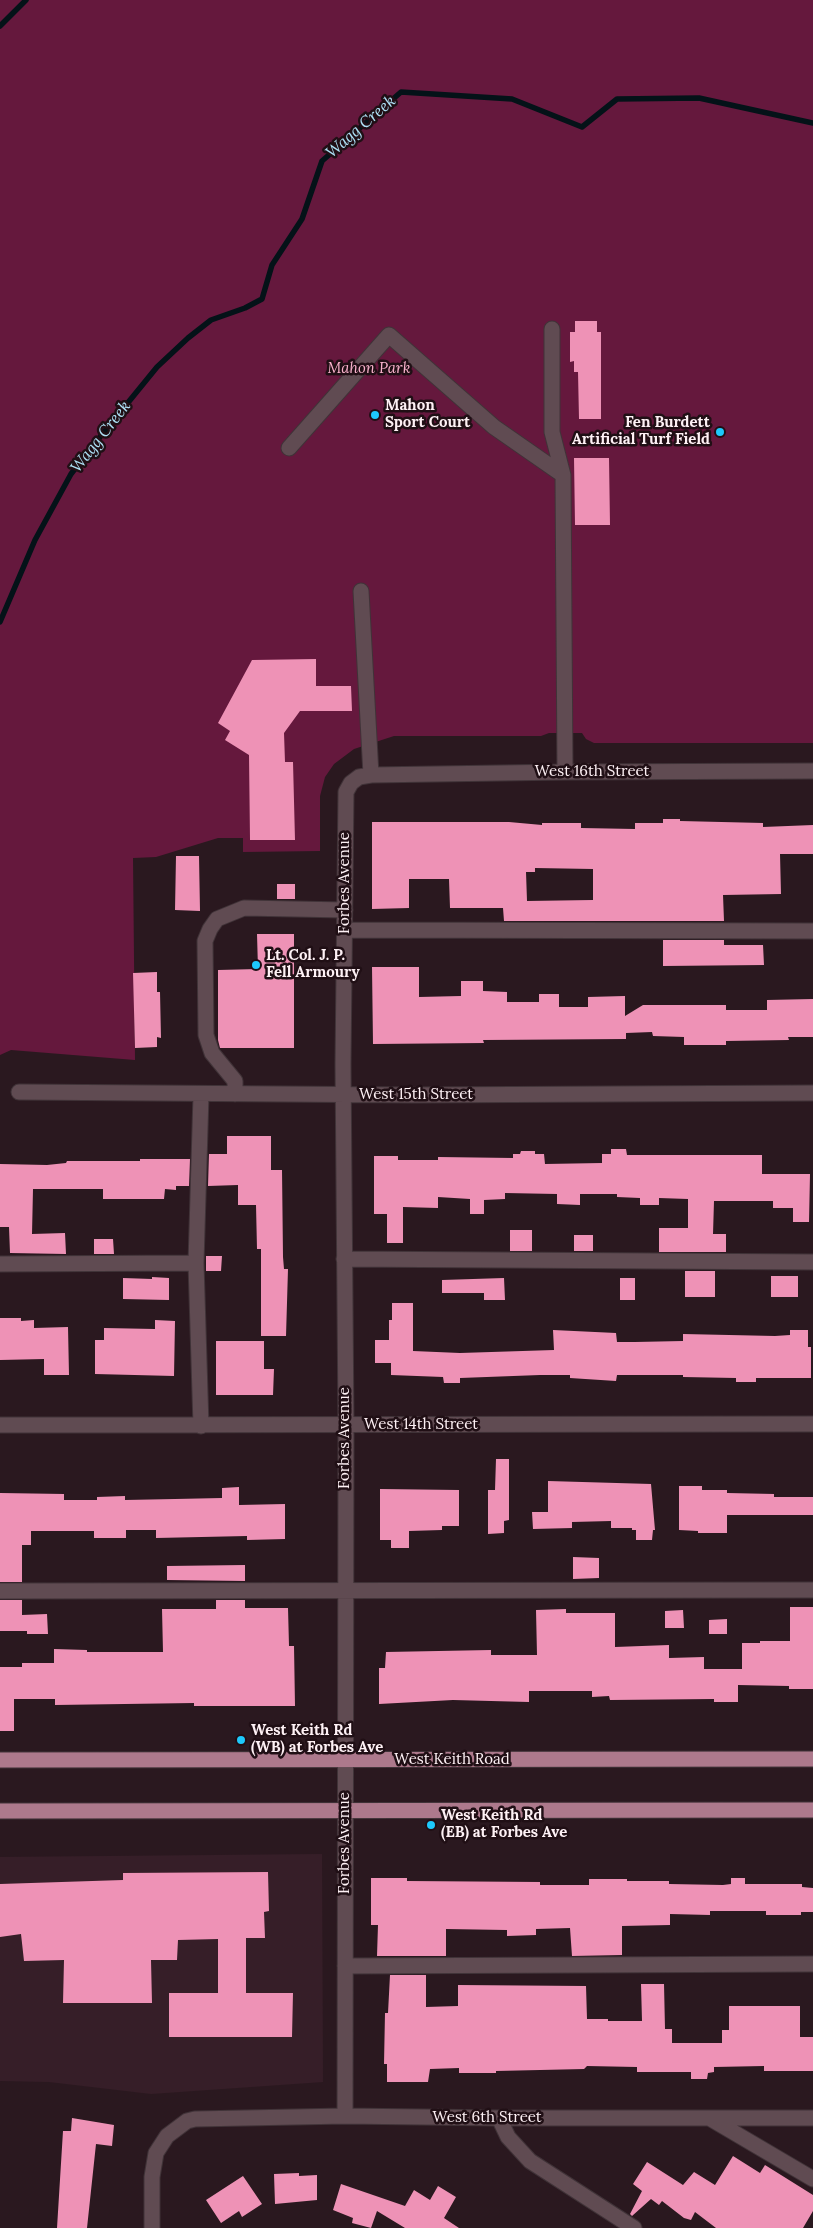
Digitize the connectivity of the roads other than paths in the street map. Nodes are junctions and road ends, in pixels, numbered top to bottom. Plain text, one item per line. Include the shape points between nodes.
1 (552, 329) dead end
2 (289, 448) dead end
3 (563, 475) junction
4 (361, 591) dead end
5 (813, 771) edge
6 (565, 772) junction
7 (371, 775) junction
8 (345, 910) junction
9 (345, 930) junction
10 (813, 931) edge
11 (19, 1092) dead end
12 (813, 1093) edge
13 (235, 1094) junction
14 (201, 1095) junction
15 (343, 1095) junction
16 (344, 1259) junction
17 (813, 1262) edge
18 (196, 1263) junction
19 (0, 1264) edge
20 (813, 1424) edge
21 (0, 1425) edge
22 (346, 1425) junction
23 (201, 1426) junction
24 (346, 1590) junction
25 (813, 1590) edge
26 (0, 1591) edge
27 (813, 1759) edge
28 (0, 1760) edge
29 (345, 1761) junction
30 (345, 1810) junction
31 (813, 1810) edge
32 (0, 1811) edge
33 (813, 1964) edge
34 (345, 1966) junction
35 (345, 2116) junction
36 (499, 2118) junction
37 (710, 2118) junction
38 (813, 2118) edge
39 (813, 2180) edge
40 (152, 2228) edge
41 (634, 2228) edge

1 - 3 street via 552,432
2 - 3 street via 389,335 494,427
3 - 6 street
4 - 7 street
5 - 6 street, West 16th Street
6 - 7 street, West 16th Street
7 - 8 street, Forbes Avenue via 351,782 346,792
8 - 9 street, Forbes Avenue
8 - 13 street via 244,908 217,919 210,929 205,941 206,1035 212,1053 235,1082
9 - 10 street
9 - 15 street, Forbes Avenue
11 - 14 street, West 15th Street
12 - 15 street, West 15th Street
13 - 14 street, West 15th Street
13 - 15 street, West 15th Street
14 - 18 street
15 - 16 street, Forbes Avenue
16 - 17 street
16 - 22 street, Forbes Avenue
18 - 19 street
18 - 23 street
20 - 22 street, West 14th Street
21 - 23 street, West 14th Street
22 - 23 street, West 14th Street
22 - 24 street, Forbes Avenue
24 - 25 street
24 - 26 street
24 - 29 street, Forbes Avenue
27 - 29 main road, West Keith Road
28 - 29 main road, West Keith Road
29 - 30 street, Forbes Avenue
30 - 31 main road
30 - 32 main road
30 - 34 street, Forbes Avenue
33 - 34 street
34 - 35 street, Forbes Avenue
35 - 36 street, West 6th Street
35 - 40 street, West 6th Street via 187,2121 160,2144 153,2164
36 - 37 street, West 6th Street
36 - 41 street via 508,2136 530,2162
37 - 38 street, West 6th Street
37 - 39 street

